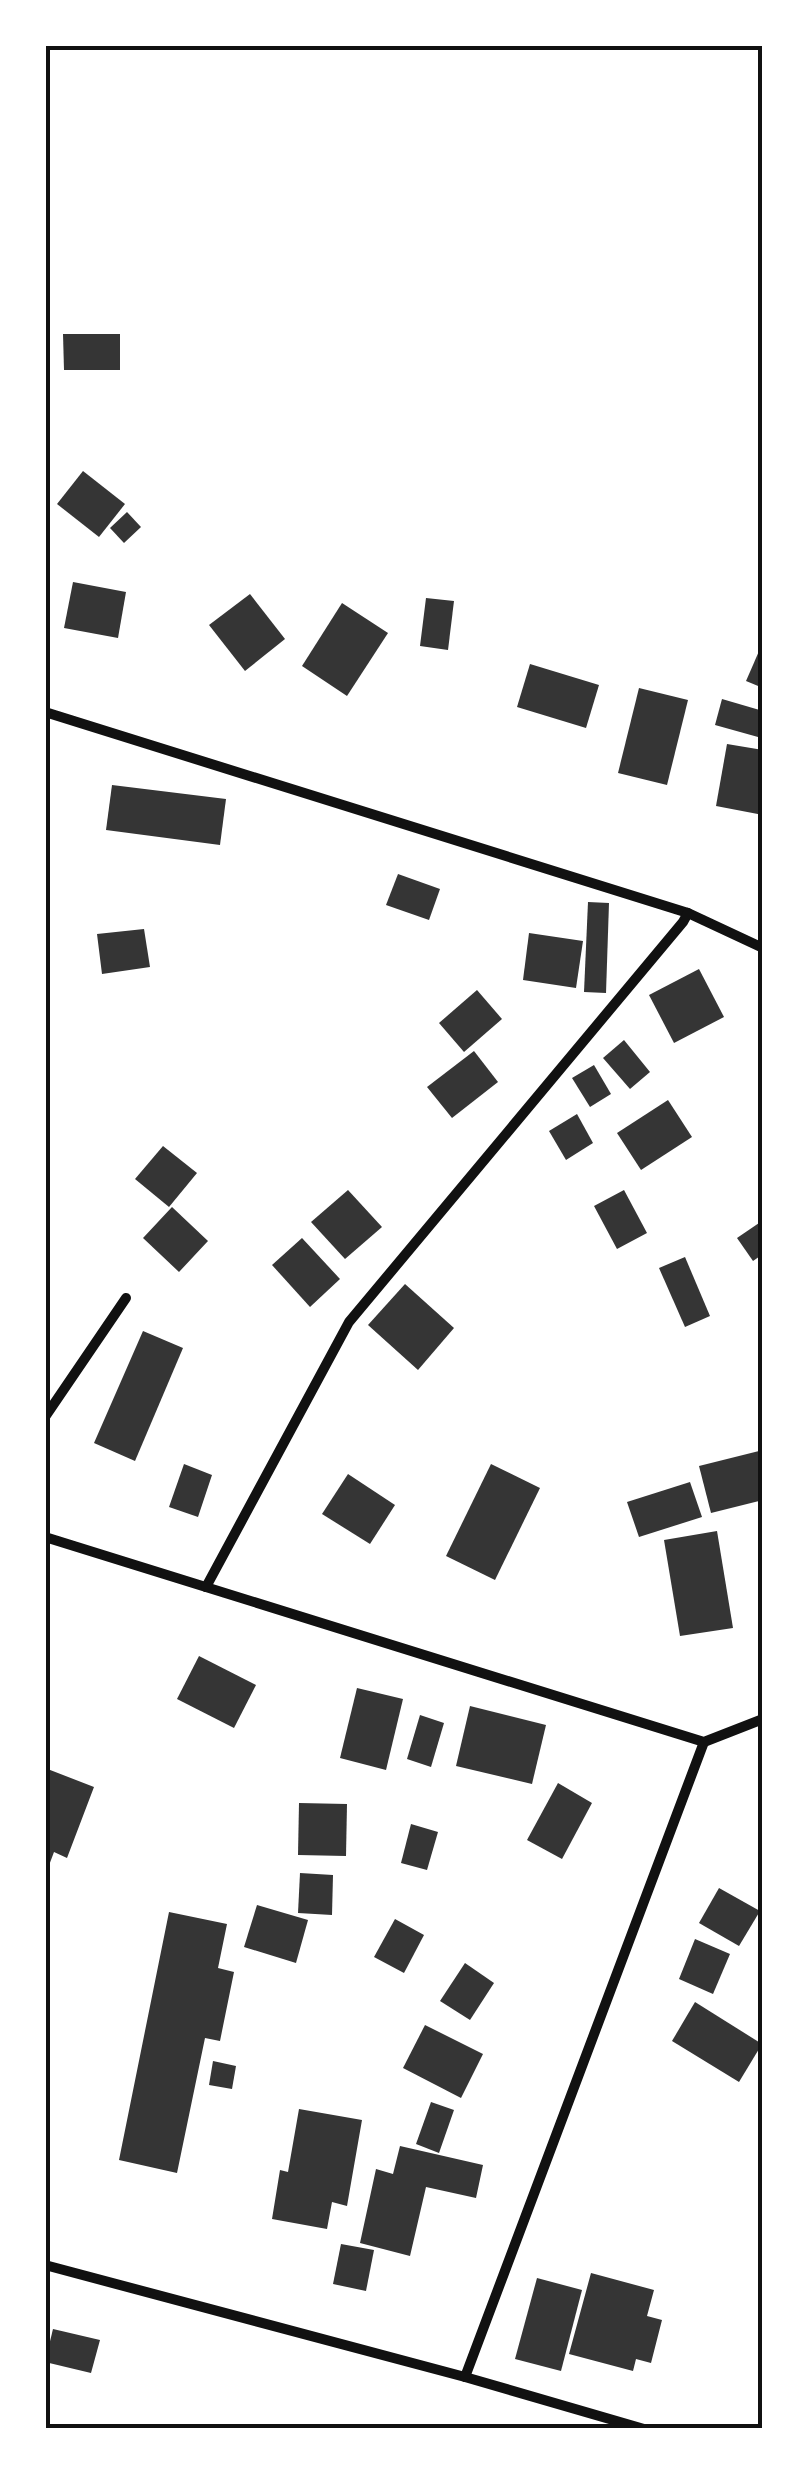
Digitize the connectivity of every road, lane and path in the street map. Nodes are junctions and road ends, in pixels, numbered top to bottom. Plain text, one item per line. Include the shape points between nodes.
1 (45, 712) edge
2 (688, 913) junction
3 (763, 948) edge
4 (126, 1298) dead end
5 (45, 1417) edge
6 (45, 1537) edge
7 (206, 1587) junction
8 (763, 1719) edge
9 (704, 1742) junction
10 (45, 2264) edge
11 (465, 2376) junction
12 (644, 2429) edge

1 - 2 street
2 - 3 street
2 - 7 street via 349,1322
4 - 5 street
6 - 7 street
7 - 9 street
8 - 9 street
9 - 11 street
10 - 11 street
11 - 12 street

